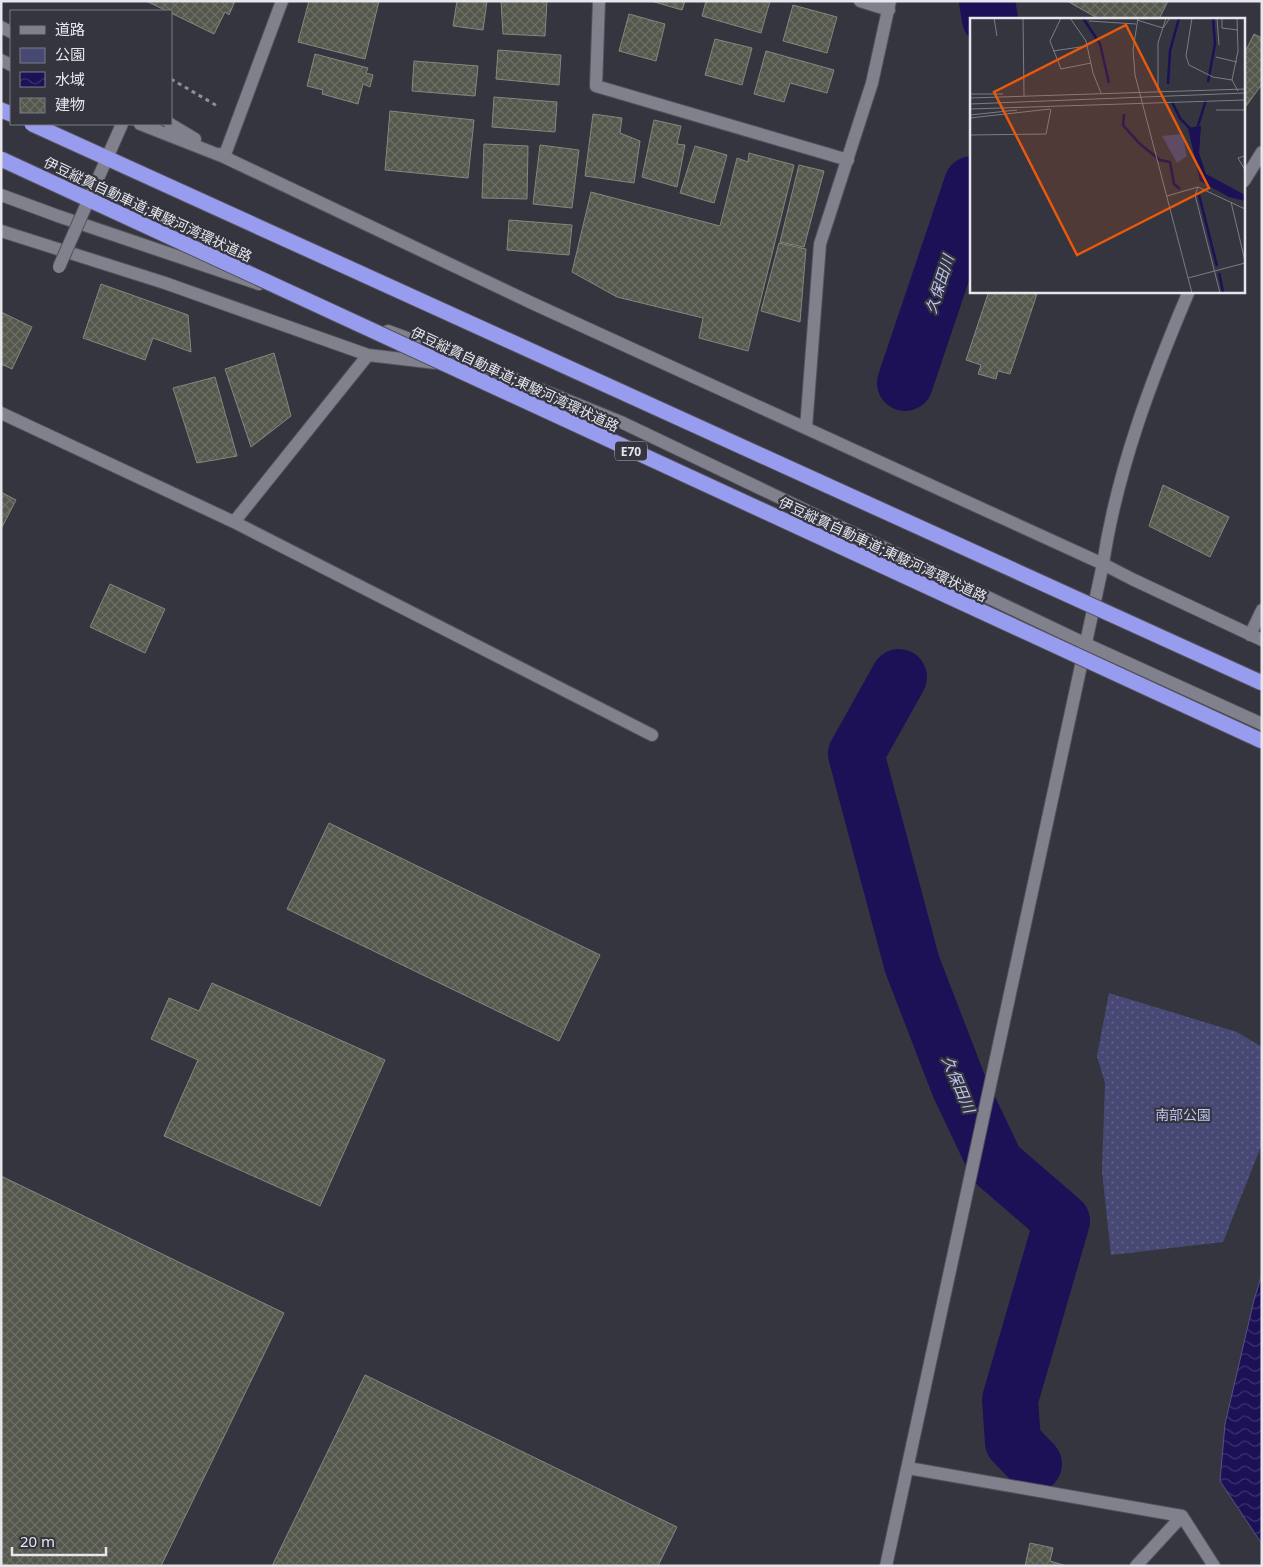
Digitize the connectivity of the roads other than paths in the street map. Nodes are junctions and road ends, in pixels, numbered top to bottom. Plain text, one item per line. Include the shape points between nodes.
1 (282, 1) edge
2 (600, 1) edge
3 (860, 1) edge
4 (890, 6) edge
5 (34, 125) edge
6 (122, 125) edge
7 (143, 125) edge
8 (172, 125) edge
9 (1262, 152) edge
10 (224, 157) junction
11 (1, 159) edge
12 (848, 160) junction
13 (1246, 177) edge
14 (1, 195) edge
15 (1, 231) edge
16 (59, 267) dead end
17 (1189, 292) edge
18 (368, 355) junction
19 (488, 368) junction
20 (1, 413) edge
21 (806, 428) junction
22 (234, 522) junction
23 (1103, 564) junction
24 (1262, 610) edge
25 (1250, 635) junction
26 (1262, 640) edge
27 (1086, 644) junction
28 (1262, 683) edge
29 (1262, 724) edge
30 (652, 735) dead end
31 (1262, 741) edge
32 (908, 1468) junction
33 (1182, 1516) junction
34 (886, 1566) edge
35 (1136, 1566) edge
36 (1214, 1566) edge

1 - 10 street
2 - 12 street via 596,86
3 - 4 street
4 - 12 street via 872,83
5 - 28 highway, 伊豆縦貫自動車道;東駿河湾環状道路, bridge
6 - 16 street, bridge
7 - 10 street
8 - 10 street
9 - 13 street
10 - 21 street
11 - 31 highway, 伊豆縦貫自動車道;東駿河湾環状道路 / E70, bridge
12 - 21 street via 820,244
14 - 19 street via 330,309
15 - 18 street via 165,283
17 - 23 street via 1138,422
18 - 19 street
18 - 22 street
19 - 27 street via 621,422
20 - 22 street
21 - 23 street
22 - 30 street
23 - 25 street
23 - 27 street
24 - 25 street
25 - 26 street
27 - 29 street
27 - 32 street
32 - 33 street
32 - 34 street
33 - 35 street
33 - 36 street

